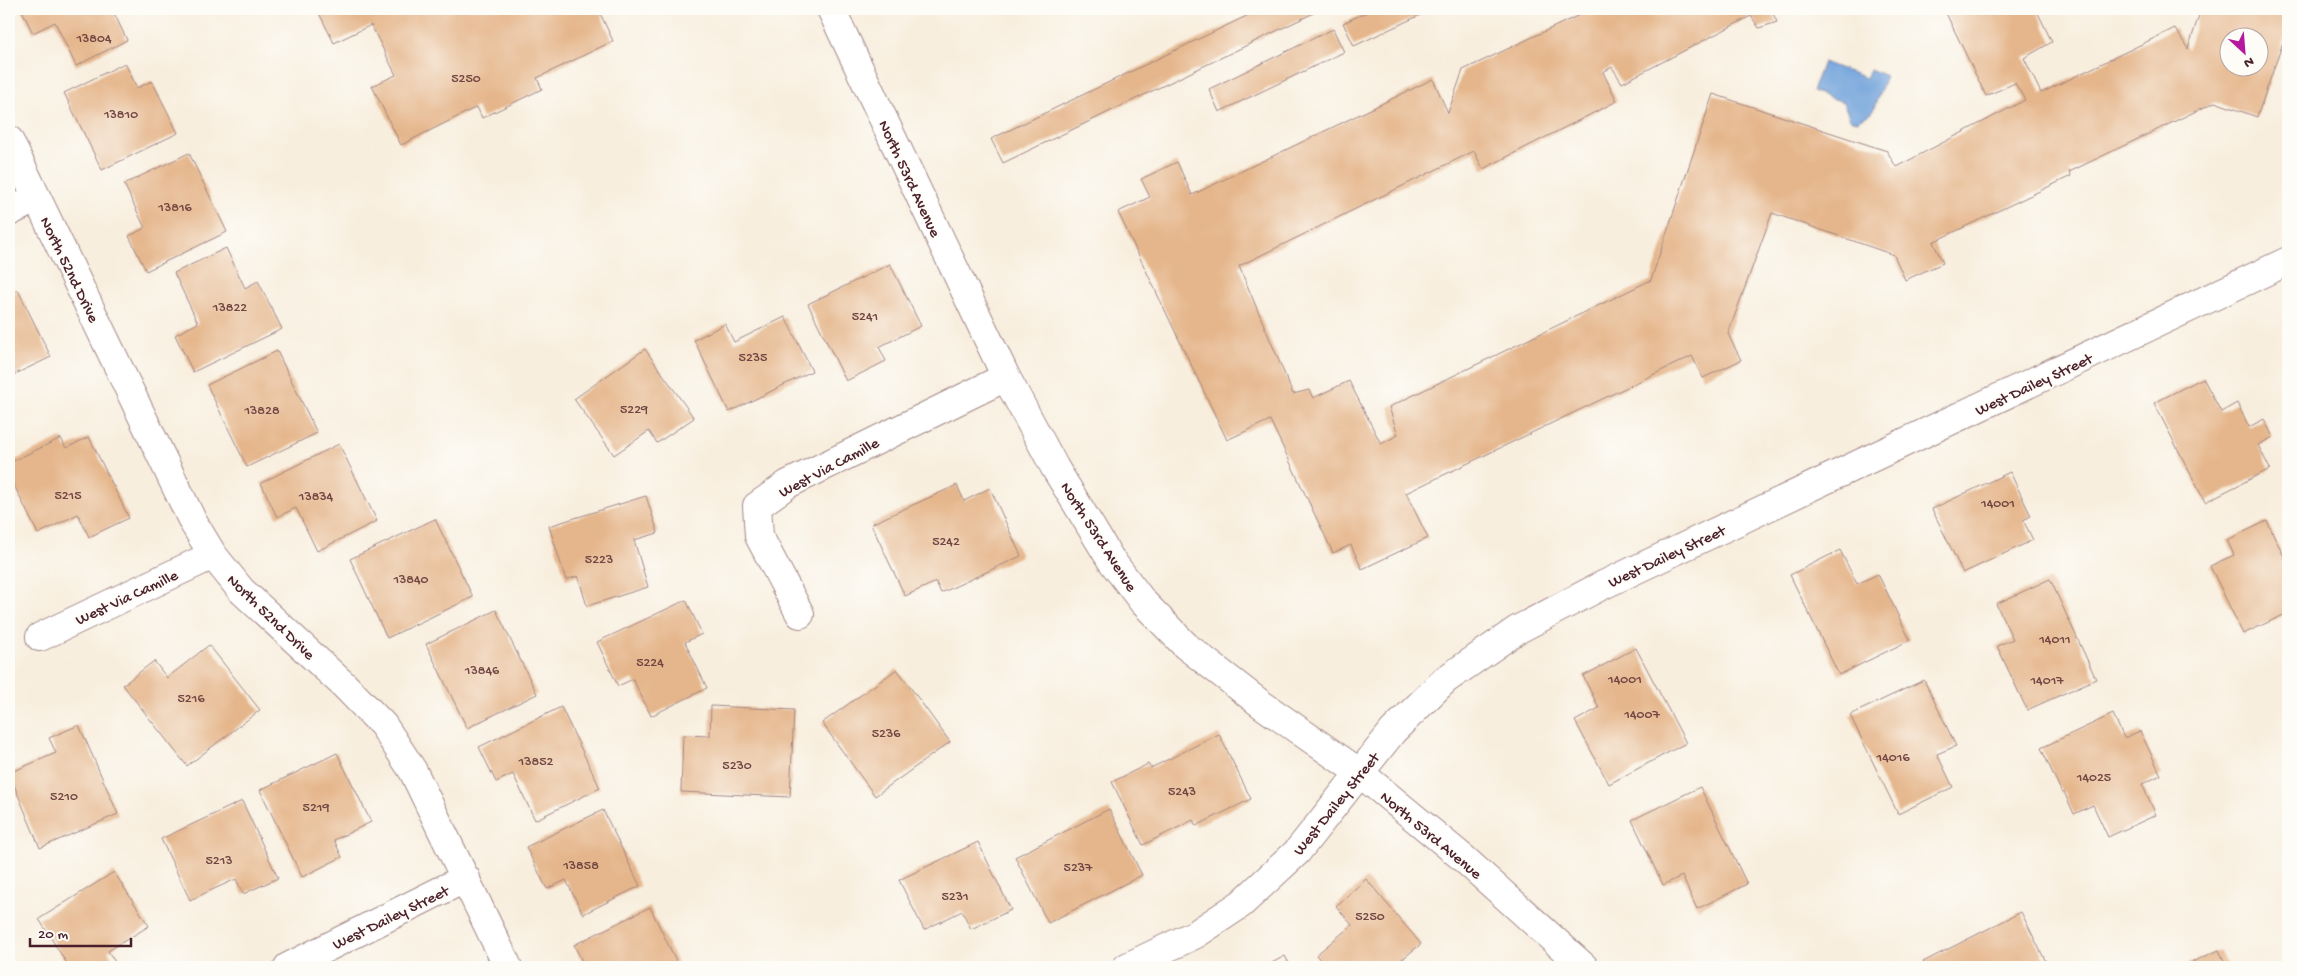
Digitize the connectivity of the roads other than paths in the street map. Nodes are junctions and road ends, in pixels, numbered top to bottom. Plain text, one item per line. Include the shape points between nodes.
1 (831, 9) edge
2 (9, 140) edge
3 (37, 198) junction
4 (9, 212) edge
5 (2288, 261) edge
6 (1006, 377) junction
7 (213, 555) junction
8 (800, 614) dead end
9 (40, 637) dead end
10 (1360, 773) junction
11 (466, 878) junction
12 (288, 967) edge
13 (508, 967) edge
14 (1128, 967) edge
15 (1584, 967) edge

1 - 6 street, North 53rd Avenue
2 - 3 street, North 52nd Drive
3 - 4 street
3 - 7 street, North 52nd Drive via 193,522
5 - 10 street, West Dailey Street via 1599,587 1518,630 1446,680 1392,731
6 - 8 street, West Via Camille via 788,484 757,506 759,536
6 - 10 street, North 53rd Avenue via 1055,468 1111,560 1143,602 1186,646
7 - 9 street, West Via Camille
7 - 11 street, North 52nd Drive via 241,590 383,725 413,771
10 - 14 street, West Dailey Street via 1297,852 1241,904 1196,934
10 - 15 street, North 53rd Avenue via 1463,858
11 - 12 street, West Dailey Street
11 - 13 street, North 52nd Drive

